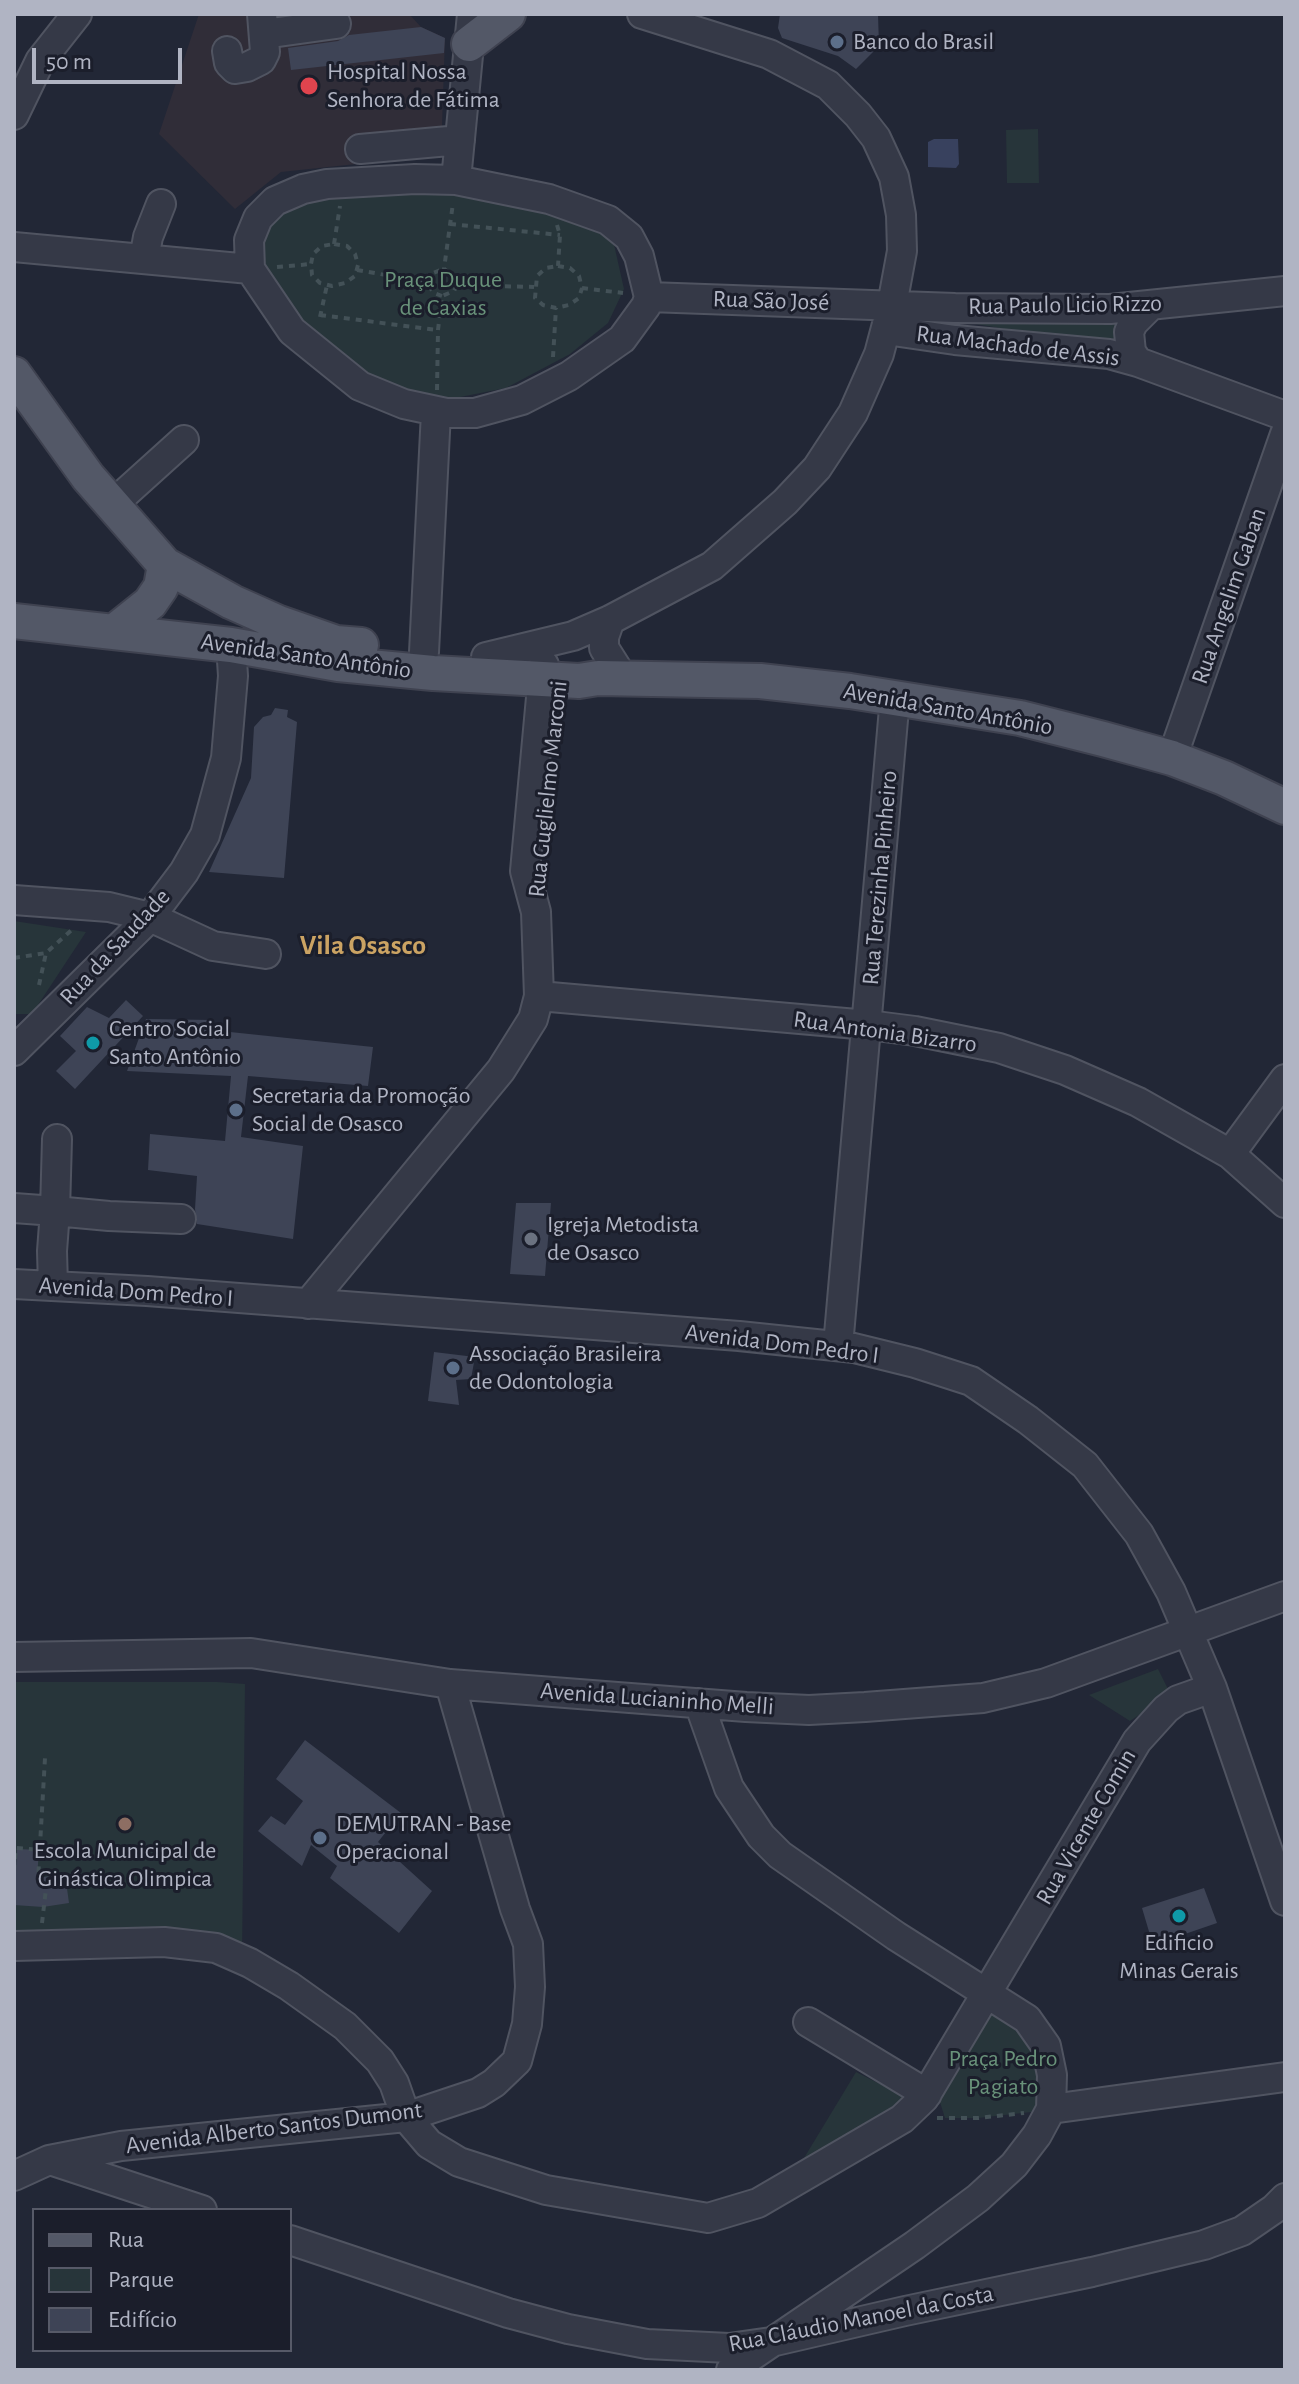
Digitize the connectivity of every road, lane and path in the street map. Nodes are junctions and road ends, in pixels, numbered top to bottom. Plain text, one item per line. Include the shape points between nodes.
1 (77, 14) edge
2 (508, 14) edge
3 (642, 14) edge
4 (469, 23) edge
5 (263, 24) edge
6 (336, 24) dead end
7 (227, 51) dead end
8 (14, 115) edge
9 (460, 140) junction
10 (360, 149) dead end
11 (456, 180) junction
12 (343, 183) junction
13 (549, 199) junction
14 (161, 204) dead end
15 (450, 224) junction
16 (560, 235) junction
17 (334, 244) junction
18 (14, 247) edge
19 (144, 259) junction
20 (311, 264) junction
21 (558, 266) junction
22 (250, 269) junction
23 (444, 269) junction
24 (357, 270) junction
25 (426, 282) junction
26 (327, 285) junction
27 (457, 285) junction
28 (534, 287) junction
29 (582, 288) junction
30 (1285, 291) edge
31 (442, 296) junction
32 (649, 297) junction
33 (1150, 306) junction
34 (556, 308) junction
35 (955, 308) junction
36 (1110, 309) junction
37 (320, 315) junction
38 (889, 318) junction
39 (438, 330) junction
40 (955, 340) junction
41 (311, 348) junction
42 (1109, 354) junction
43 (1138, 362) junction
44 (14, 374) edge
45 (551, 386) junction
46 (436, 412) junction
47 (1285, 416) edge
48 (1285, 434) edge
49 (184, 440) dead end
50 (112, 505) junction
51 (165, 565) junction
52 (610, 620) junction
53 (14, 621) edge
54 (115, 631) junction
55 (231, 645) junction
56 (424, 652) junction
57 (486, 657) junction
58 (551, 673) junction
59 (610, 678) junction
60 (895, 697) junction
61 (1172, 758) junction
62 (1285, 807) edge
63 (14, 900) edge
64 (100, 906) junction
65 (150, 917) junction
66 (46, 953) junction
67 (266, 954) dead end
68 (14, 958) edge
69 (39, 985) dead end
70 (539, 996) junction
71 (868, 1025) junction
72 (14, 1051) edge
73 (1285, 1079) edge
74 (57, 1139) dead end
75 (1230, 1154) junction
76 (1285, 1203) edge
77 (14, 1208) edge
78 (55, 1211) junction
79 (181, 1219) dead end
80 (14, 1284) edge
81 (53, 1286) junction
82 (308, 1304) junction
83 (838, 1346) junction
84 (1285, 1596) edge
85 (1189, 1631) junction
86 (14, 1657) edge
87 (450, 1684) junction
88 (1212, 1688) junction
89 (699, 1703) junction
90 (45, 1758) dead end
91 (41, 1850) junction
92 (14, 1871) edge
93 (1285, 1901) edge
94 (26, 1946) edge
95 (987, 1995) junction
96 (808, 2022) dead end
97 (1285, 2077) edge
98 (927, 2094) junction
99 (1051, 2109) junction
100 (406, 2117) junction
101 (902, 2119) junction
102 (49, 2160) junction
103 (14, 2176) edge
104 (1285, 2198) edge
105 (196, 2208) edge
106 (292, 2241) edge
107 (771, 2342) junction
108 (731, 2370) edge

1 - 8 street via 40,61
2 - 4 main road
3 - 38 street via 769,54 828,85 858,115 876,138 894,177 901,215 902,251
4 - 9 street
5 - 6 street
5 - 7 street via 261,60 235,69
9 - 10 street
9 - 11 street
11 - 12 street
11 - 13 street
11 - 15 path
12 - 17 path
12 - 22 street via 303,189 275,201 258,218 249,240
13 - 16 path
13 - 32 street via 608,220 629,237
14 - 19 street
15 - 16 path
15 - 23 path
16 - 21 path
17 - 20 path via 322,246
17 - 24 path via 355,254
18 - 19 street
19 - 22 street
20 - 22 path
20 - 26 path via 312,275
21 - 28 path via 546,268
21 - 29 path via 579,276
22 - 41 street via 292,331
23 - 25 path via 428,275
23 - 27 path via 456,277
24 - 25 path
24 - 26 path via 345,283
25 - 31 path
26 - 37 path
27 - 28 path
27 - 31 path
28 - 34 path via 535,298
29 - 32 path
29 - 34 path via 579,298
30 - 33 street, Rua Paulo Licio Rizzo
31 - 39 path
32 - 38 street, Rua São José
32 - 45 street via 622,339
33 - 36 street, Rua Paulo Licio Rizzo
33 - 43 street via 1129,332
34 - 45 path
35 - 36 street, Rua Paulo Licio Rizzo
35 - 38 street, Rua Paulo Licio Rizzo
35 - 40 street via 946,322
36 - 42 street via 1126,332 1118,350
37 - 39 path
37 - 41 path
38 - 40 street, Rua Machado de Assis
38 - 52 street via 853,413 817,468 712,566
39 - 46 path
40 - 42 street, Rua Machado de Assis
41 - 46 street via 360,386
42 - 43 street, Rua Machado de Assis
43 - 47 street, Rua Machado de Assis
44 - 50 main road
45 - 46 street via 475,413
46 - 56 street
48 - 61 street, Rua Angelim Gaban
49 - 50 street
50 - 51 main road
51 - 54 main road via 161,587 150,603
51 - 55 main road
51 - 56 main road, Avenida Santo Antônio via 232,602 336,643
52 - 57 street via 573,636
52 - 59 street via 604,637
53 - 54 main road, Avenida Santo Antônio
54 - 55 main road, Avenida Santo Antônio
55 - 58 main road, Avenida Santo Antônio via 338,664
55 - 65 street, Rua da Saudade via 226,758 205,835
56 - 57 main road, Avenida Santo Antônio
57 - 58 main road, Avenida Santo Antônio
58 - 59 main road, Avenida Santo Antônio via 581,670
58 - 70 street, Rua Guglielmo Marconi via 525,871 536,912
59 - 60 main road, Avenida Santo Antônio via 760,681
60 - 61 main road, Avenida Santo Antônio via 1020,718
60 - 71 street, Rua Terezinha Pinheiro
61 - 62 main road, Avenida Santo Antônio
63 - 64 street
64 - 65 street
64 - 66 path
65 - 67 street via 213,946
65 - 72 street, Rua da Saudade
66 - 68 path
66 - 69 path
70 - 71 street, Rua Antonia Bizarro
70 - 82 street, Rua Guglielmo Marconi via 525,1036 501,1070
71 - 75 street, Rua Antonia Bizarro via 999,1048 1065,1070 1138,1102
71 - 83 street, Rua Terezinha Pinheiro
73 - 75 street
74 - 78 street
75 - 76 street, Rua Antonia Bizarro
77 - 78 street
78 - 79 street
78 - 81 street
80 - 81 street, Avenida Dom Pedro I
81 - 82 street, Avenida Dom Pedro I
82 - 83 street, Avenida Dom Pedro I
83 - 85 street, Avenida Dom Pedro I via 971,1381 1085,1465 1139,1534
84 - 85 street, Avenida Lucianinho Melli
85 - 88 street, Avenida Dom Pedro I
85 - 89 street, Avenida Lucianinho Melli via 1046,1683 983,1698 809,1710
86 - 87 street, Avenida Lucianinho Melli via 251,1653
87 - 89 street, Avenida Lucianinho Melli
87 - 100 street, Avenida Alberto Santos Dumont via 528,1944 527,2024 517,2061 494,2083
88 - 93 street, Avenida Dom Pedro I
88 - 95 street, Rua Vicente Comin via 1178,1700 1137,1741
89 - 95 street via 729,1788 761,1836 799,1869
90 - 91 path
91 - 92 path via 16,1848
91 - 94 path via 38,1880 47,1880
94 - 100 street via 164,1942 216,1948 250,1963 345,2026 380,2061
95 - 98 street, Rua Vicente Comin
95 - 99 street via 1027,2019 1046,2046
96 - 98 street
97 - 99 street
98 - 101 street, Rua Vicente Comin
99 - 101 path via 978,2118
99 - 107 street via 1014,2165 978,2198
100 - 101 street, Rua Vicente Comin via 429,2144 499,2176 546,2190 708,2218 758,2203
100 - 102 street, Avenida Alberto Santos Dumont via 121,2146
102 - 103 street, Avenida Alberto Santos Dumont
102 - 105 street
104 - 107 street, Rua Cláudio Manoel da Costa via 1242,2231 1204,2245
106 - 107 street, Rua Cláudio Manoel da Costa via 581,2332 697,2347
107 - 108 street

